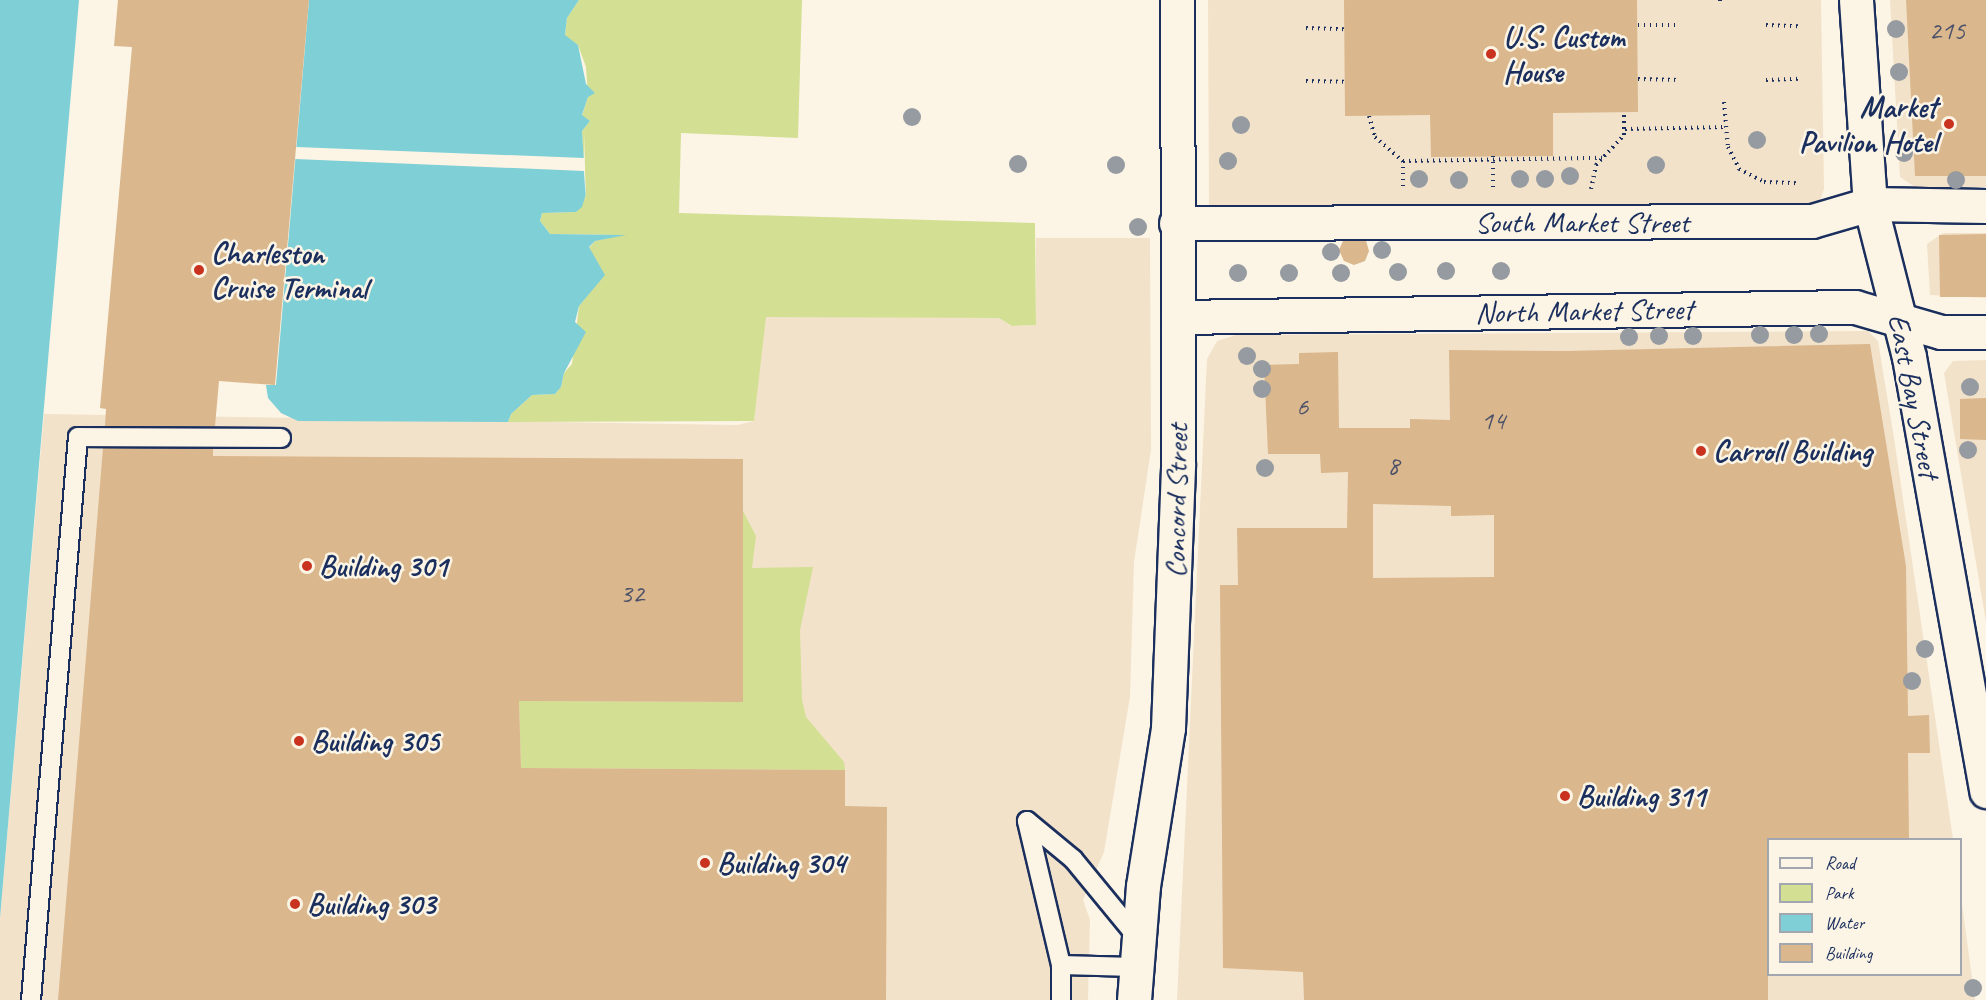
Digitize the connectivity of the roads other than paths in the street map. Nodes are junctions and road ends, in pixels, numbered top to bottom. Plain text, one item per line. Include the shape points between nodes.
1 (1177, 0) edge
2 (1856, 0) edge
3 (1870, 204) junction
4 (1986, 206) edge
5 (1176, 223) junction
6 (1178, 318) junction
7 (1901, 320) junction
8 (1986, 332) edge
9 (281, 438) dead end
10 (1982, 742) edge
11 (1986, 790) edge
12 (1136, 952) junction
13 (1061, 965) junction
14 (31, 1000) edge
15 (1061, 1000) edge
16 (1134, 1000) edge

1 - 5 street, Concord Street
2 - 3 street, East Bay Street
3 - 4 street, South Market Street
3 - 5 street, South Market Street via 1812,221
3 - 7 street, East Bay Street
5 - 6 street, Concord Street
6 - 7 street, North Market Street via 1855,307
6 - 12 street, Concord Street via 1178,472 1168,728
7 - 8 street, North Market Street via 1941,332
7 - 10 street, East Bay Street
9 - 14 lane via 78,437
10 - 11 street, East Bay Street
12 - 13 lane
12 - 13 lane via 1073,859 1027,821
12 - 16 street, Concord Street
13 - 15 lane

